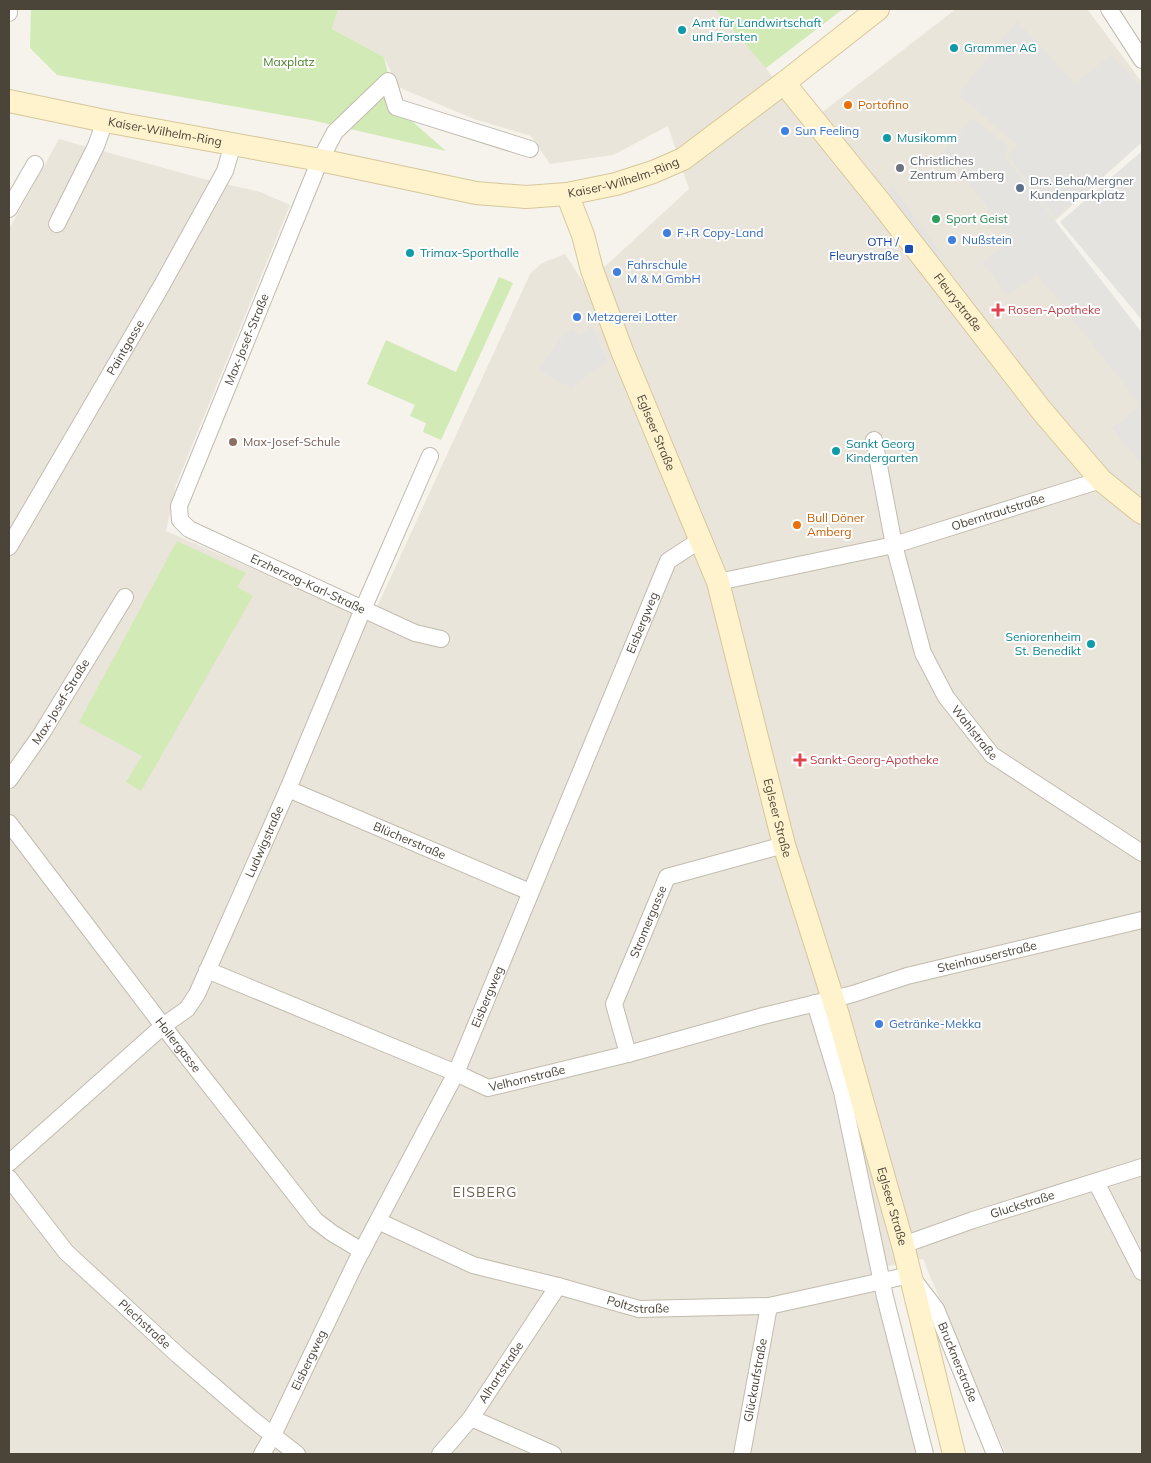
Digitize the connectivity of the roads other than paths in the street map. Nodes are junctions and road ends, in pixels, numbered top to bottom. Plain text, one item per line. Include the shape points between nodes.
1 (9, 9) edge
2 (878, 9) edge
3 (1109, 9) edge
4 (9, 13) edge
5 (1142, 60) edge
6 (784, 83) junction
7 (9, 101) edge
8 (104, 121) junction
9 (233, 144) junction
10 (530, 149) dead end
11 (320, 160) junction
12 (35, 164) dead end
13 (567, 194) junction
14 (9, 209) edge
15 (58, 224) dead end
16 (874, 440) dead end
17 (430, 456) dead end
18 (1101, 480) junction
19 (1142, 512) edge
20 (180, 520) joint
21 (700, 540) junction
22 (894, 544) junction
23 (9, 547) edge
24 (718, 582) junction
25 (125, 597) dead end
26 (363, 609) junction
27 (441, 639) dead end
28 (9, 780) edge
29 (288, 789) junction
30 (9, 824) edge
31 (784, 844) junction
32 (1142, 853) edge
33 (530, 892) junction
34 (1142, 920) edge
35 (207, 970) junction
36 (824, 1001) junction
37 (164, 1026) junction
38 (628, 1054) junction
39 (456, 1073) junction
40 (9, 1162) edge
41 (1142, 1167) edge
42 (9, 1178) edge
43 (1096, 1182) junction
44 (378, 1221) junction
45 (903, 1245) junction
46 (362, 1251) junction
47 (1142, 1272) edge
48 (910, 1275) junction
49 (882, 1281) junction
50 (558, 1286) junction
51 (769, 1306) junction
52 (472, 1418) junction
53 (273, 1435) junction
54 (262, 1454) edge
55 (297, 1454) edge
56 (440, 1454) edge
57 (553, 1454) edge
58 (742, 1454) edge
59 (924, 1454) edge
60 (954, 1454) edge
61 (995, 1454) edge

1 - 4 street
2 - 6 street, Kaiser-Wilhelm-Ring
3 - 5 street
6 - 13 street, Kaiser-Wilhelm-Ring via 683,159 616,184
6 - 18 street, Fleurystraße via 1042,411
7 - 8 street, Kaiser-Wilhelm-Ring
8 - 9 street, Kaiser-Wilhelm-Ring
8 - 15 street via 96,146
9 - 11 street, Kaiser-Wilhelm-Ring
9 - 23 street, Paintgasse via 225,171 162,285
10 - 11 street via 396,108 388,81 335,132
11 - 13 street, Kaiser-Wilhelm-Ring via 476,193 526,197
11 - 20 street, Max-Josef-Straße via 179,506
12 - 14 street
13 - 21 street, Eglseer Straße via 622,351
16 - 22 street
17 - 26 street, Ludwigstraße
18 - 19 street, Fleurystraße
18 - 22 street, Oberntrautstraße
20 - 26 street, Erzherzog-Karl-Straße via 189,529
21 - 24 street, Eglseer Straße
21 - 33 street, Eisbergweg via 668,561
22 - 24 street, Oberntrautstraße
22 - 32 street, Wahlstraße via 923,653 946,697 992,755
24 - 31 street, Eglseer Straße
25 - 28 street, Max-Josef-Straße via 42,733
26 - 27 street, Erzherzog-Karl-Straße via 415,633
26 - 29 street, Ludwigstraße
29 - 33 street, Blücherstraße
29 - 35 street, Ludwigstraße
30 - 37 street, Hollergasse
31 - 36 street, Eglseer Straße
31 - 38 street, Stromergasse via 666,877 614,1004
33 - 39 street, Eisbergweg
34 - 36 street, Steinhauserstraße via 907,976
35 - 37 street, Ludwigstraße via 187,1009
35 - 39 street, Velhornstraße
36 - 38 street, Velhornstraße
36 - 45 street, Eglseer Straße
36 - 49 street, Eglseer Straße
37 - 40 street, Ludwigstraße
37 - 46 street, Hollergasse via 315,1220
38 - 39 street, Velhornstraße via 488,1088
39 - 44 street, Eisbergweg
41 - 43 street, Gluckstraße
42 - 53 street, Plechstraße via 66,1252 178,1355
43 - 45 street, Gluckstraße
43 - 47 street
44 - 46 street, Eisbergweg
44 - 50 street, Poltzstraße via 473,1265
45 - 48 street, Eglseer Straße
46 - 53 street, Eisbergweg
48 - 49 street, Poltzstraße
48 - 60 street, Eglseer Straße
48 - 61 street, Brucknerstraße via 936,1309
49 - 51 street, Poltzstraße
49 - 59 street, Eglseer Straße
50 - 51 street, Poltzstraße via 639,1309
50 - 52 street, Alhartstraße
51 - 58 street, Glückaufstraße
52 - 56 street, Alhartstraße
52 - 57 street
53 - 54 street, Eisbergweg
53 - 55 street, Plechstraße

